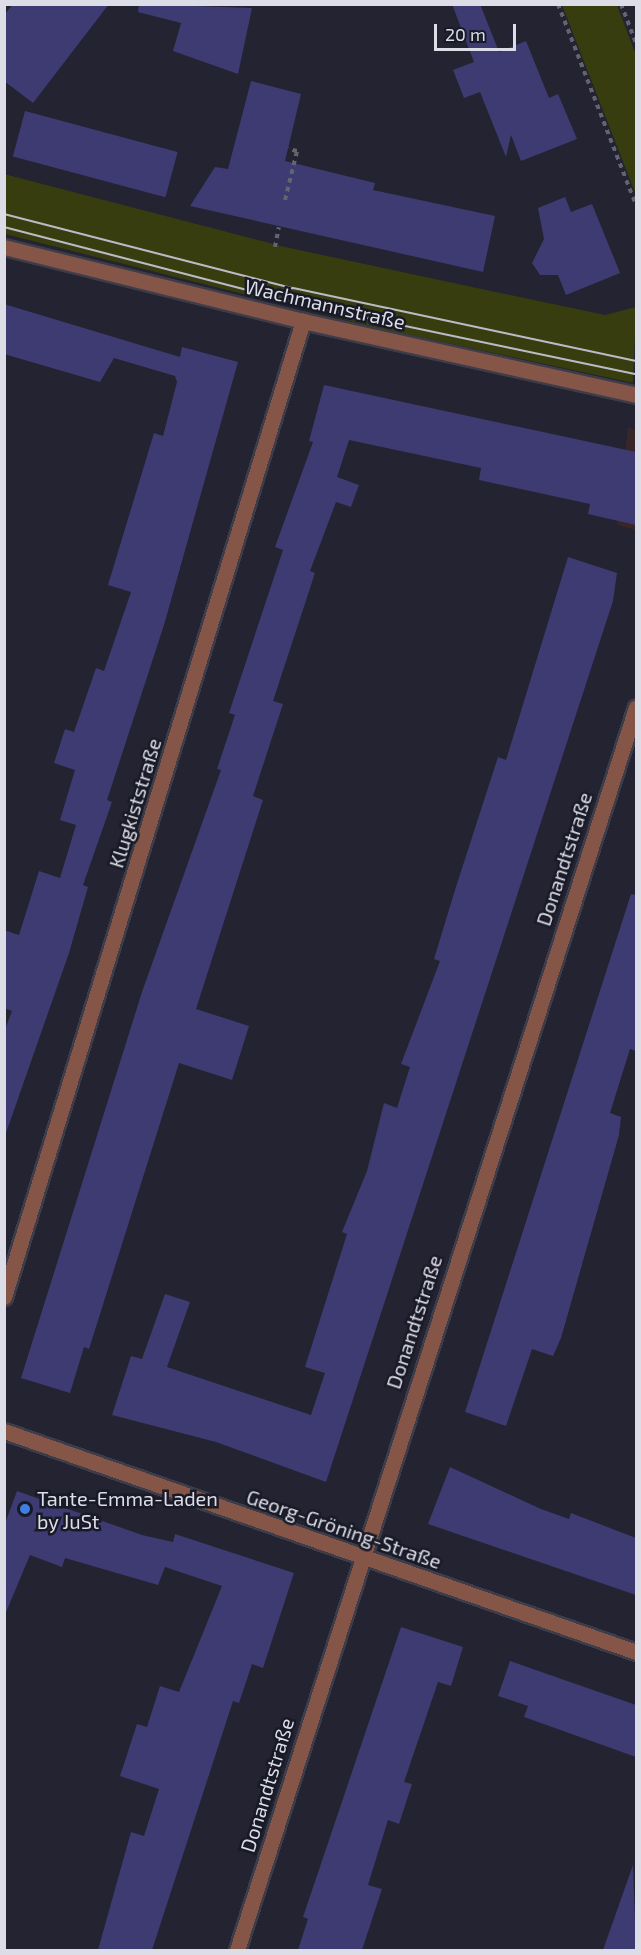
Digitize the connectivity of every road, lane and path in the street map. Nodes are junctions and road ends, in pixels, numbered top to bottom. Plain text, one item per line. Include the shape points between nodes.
1 (558, 4) edge
2 (621, 4) edge
3 (636, 44) edge
4 (288, 149) dead end
5 (285, 200) dead end
6 (636, 205) edge
7 (279, 228) dead end
8 (4, 247) edge
9 (275, 247) dead end
10 (303, 321) junction
11 (636, 395) edge
12 (636, 707) edge
13 (4, 1297) edge
14 (4, 1431) edge
15 (360, 1557) junction
16 (636, 1652) edge
17 (237, 1950) edge

1 - 6 path
2 - 3 path
4 - 5 path via 297,151
7 - 9 path
8 - 10 street, Wachmannstraße
10 - 11 street, Wachmannstraße
10 - 13 street, Klugkiststraße
12 - 15 street, Donandtstraße
14 - 15 street, Georg-Gröning-Straße
15 - 16 street, Georg-Gröning-Straße
15 - 17 street, Donandtstraße

